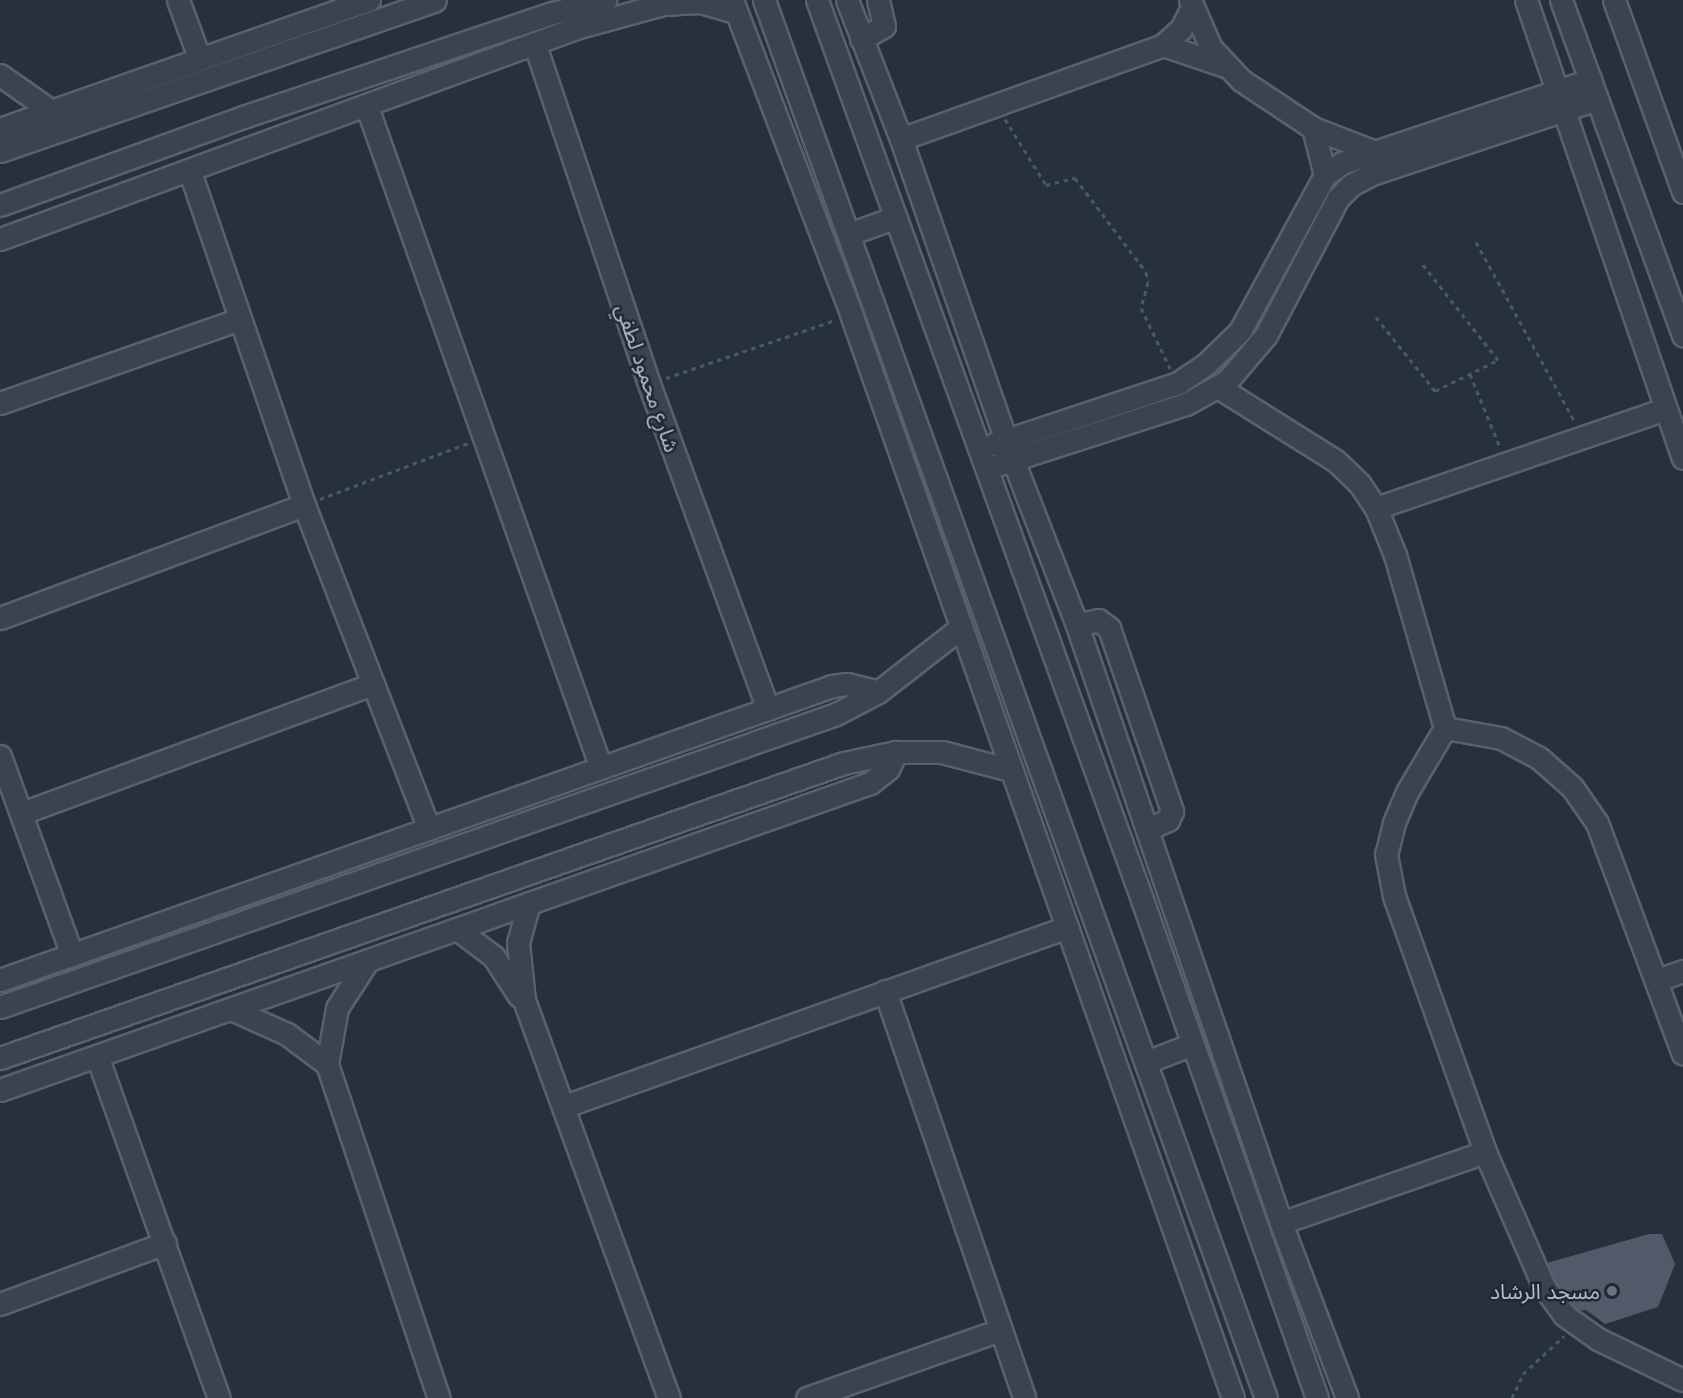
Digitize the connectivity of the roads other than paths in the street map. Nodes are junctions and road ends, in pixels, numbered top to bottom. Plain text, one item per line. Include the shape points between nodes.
1 (177, 0) edge
2 (369, 0) edge
3 (435, 0) edge
4 (605, 0) edge
5 (636, 0) edge
6 (764, 0) edge
7 (817, 0) edge
8 (847, 0) edge
9 (878, 0) edge
10 (1527, 0) edge
11 (1561, 0) edge
12 (1614, 0) edge
13 (1191, 3) edge
14 (663, 4) junction
15 (734, 6) edge
16 (861, 39) junction
17 (535, 45) junction
18 (1163, 45) junction
19 (199, 57) junction
20 (1226, 66) junction
21 (0, 75) edge
22 (1593, 90) junction
23 (1561, 101) junction
24 (367, 107) junction
25 (50, 110) junction
26 (1313, 128) junction
27 (0, 129) edge
28 (900, 139) junction
29 (0, 151) edge
30 (1373, 151) junction
31 (190, 172) junction
32 (1325, 175) junction
33 (1683, 192) edge
34 (0, 205) edge
35 (894, 218) junction
36 (849, 234) junction
37 (0, 238) edge
38 (1286, 247) junction
39 (1307, 258) junction
40 (1262, 294) junction
41 (1282, 305) junction
42 (240, 319) junction
43 (1683, 335) edge
44 (1218, 387) junction
45 (0, 403) edge
46 (1665, 409) junction
47 (1009, 450) junction
48 (1683, 458) edge
49 (982, 459) junction
50 (304, 505) junction
51 (1377, 508) junction
52 (0, 618) edge
53 (1077, 625) junction
54 (959, 629) junction
55 (373, 684) junction
56 (878, 692) junction
57 (768, 709) junction
58 (1444, 728) junction
59 (896, 752) junction
60 (0, 756) edge
61 (601, 768) junction
62 (1010, 770) junction
63 (22, 813) junction
64 (429, 829) junction
65 (1148, 829) junction
66 (529, 903) junction
67 (1067, 927) junction
68 (457, 929) junction
69 (72, 955) junction
70 (368, 960) junction
71 (1683, 971) edge
72 (0, 980) edge
73 (1657, 980) junction
74 (885, 991) junction
75 (524, 1000) junction
76 (0, 1007) edge
77 (231, 1008) junction
78 (1193, 1044) junction
79 (1683, 1054) edge
80 (97, 1056) junction
81 (0, 1058) edge
82 (1146, 1062) junction
83 (327, 1064) junction
84 (0, 1090) edge
85 (565, 1106) junction
86 (1485, 1152) junction
87 (1281, 1223) junction
88 (165, 1243) junction
89 (0, 1304) edge
90 (1000, 1330) junction
91 (1683, 1380) edge
92 (219, 1398) edge
93 (439, 1398) edge
94 (669, 1398) edge
95 (807, 1398) edge
96 (1024, 1398) edge
97 (1233, 1398) edge
98 (1266, 1398) edge
99 (1317, 1398) edge
100 (1347, 1398) edge

1 - 19 street
2 - 19 street
3 - 29 street
4 - 34 street via 552,13 265,109
5 - 14 street
6 - 36 street
7 - 35 street
8 - 16 street
9 - 16 street via 884,26
10 - 23 street
11 - 22 street
12 - 33 street
13 - 18 street via 1182,29
13 - 20 street via 1211,48
14 - 15 street via 700,2
14 - 17 street via 576,28
15 - 54 street via 851,314
16 - 28 street
17 - 24 street
17 - 57 street, شارع محمود لطفي via 649,384
18 - 20 street
18 - 28 street
19 - 25 street
20 - 26 street
21 - 25 street
22 - 23 street
22 - 43 street
23 - 30 street
23 - 39 street via 1372,174 1351,186 1338,198
23 - 46 street
24 - 31 street
24 - 61 street
25 - 27 street
26 - 30 street
26 - 32 street
28 - 47 street
30 - 32 street via 1342,163
31 - 37 street
31 - 42 street
32 - 38 street
35 - 36 street
35 - 49 street
36 - 82 street
38 - 39 street
38 - 40 street
39 - 41 street
40 - 41 street
40 - 47 street via 1227,345 1178,383
41 - 44 street via 1247,361
42 - 45 street
42 - 50 street
44 - 47 street via 1186,404
44 - 51 street via 1336,461
46 - 48 street
46 - 51 street
47 - 49 street
47 - 53 street
49 - 78 street
50 - 52 street
50 - 55 street
51 - 58 street via 1395,555
53 - 65 street
53 - 65 street via 1102,621 1113,640 1172,811 1168,820
54 - 56 street
54 - 62 street
55 - 63 street
55 - 64 street
56 - 57 street via 863,686 831,686
56 - 76 street via 836,714 771,738
57 - 61 street
58 - 73 street via 1501,738 1539,758 1572,787 1597,823
58 - 86 street via 1407,792 1386,854 1394,896
59 - 62 street via 942,752
59 - 66 street via 888,769 870,783
59 - 81 street via 844,763
60 - 63 street
61 - 64 street
62 - 67 street
63 - 69 street
64 - 69 street
65 - 87 street
66 - 68 street
66 - 75 street via 518,943
67 - 74 street
67 - 97 street
68 - 70 street
68 - 75 street via 494,957
69 - 72 street
70 - 77 street
70 - 83 street via 337,1008
71 - 73 street
73 - 79 street
74 - 85 street
74 - 90 street
75 - 85 street
77 - 80 street
77 - 83 street via 287,1034
78 - 82 street
78 - 99 street
80 - 84 street
80 - 88 street
82 - 98 street
83 - 93 street
85 - 94 street
86 - 87 street
86 - 91 street via 1544,1287 1577,1325 1598,1340
87 - 100 street
88 - 89 street
88 - 92 street
90 - 95 street
90 - 96 street

